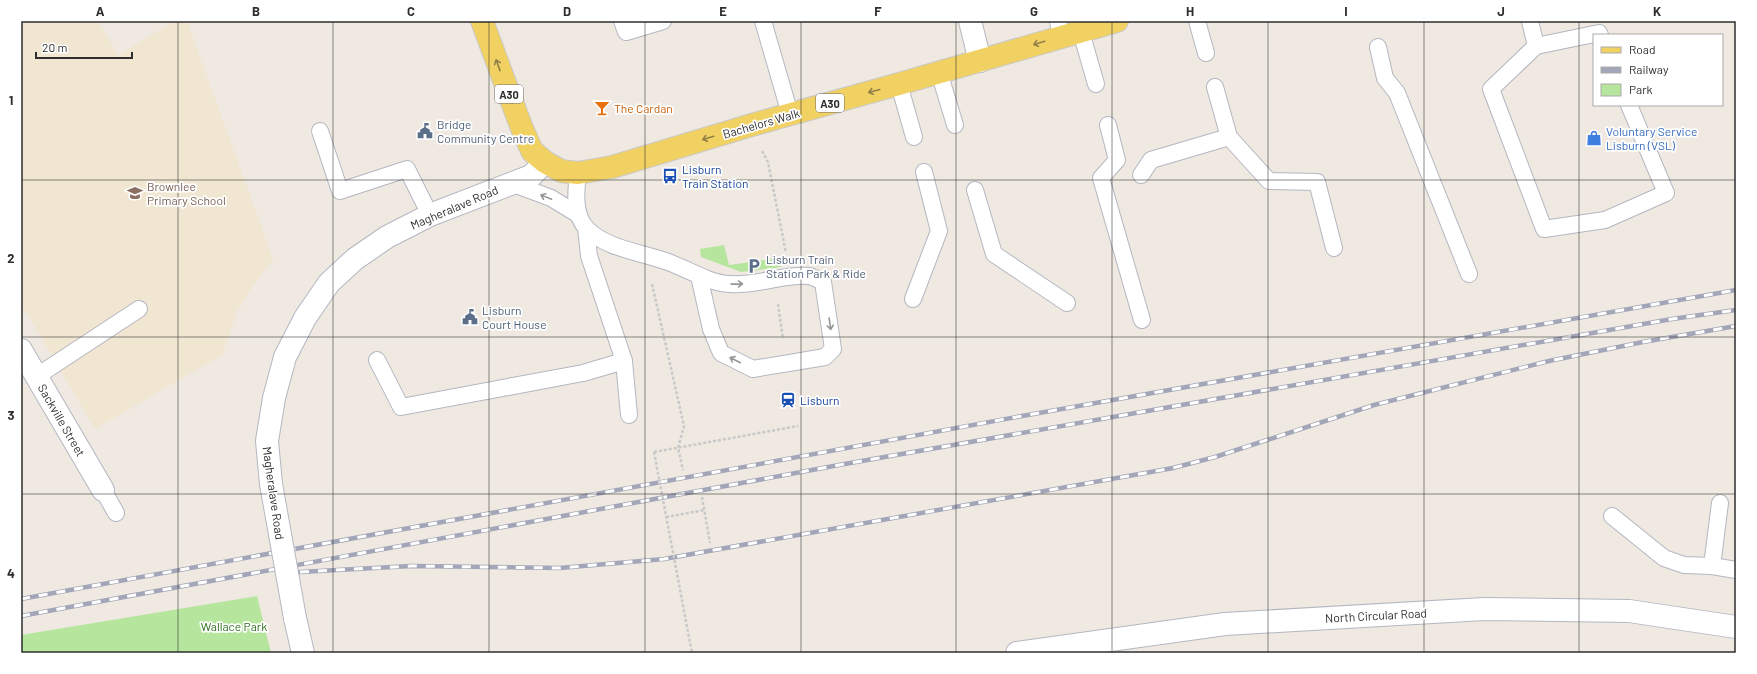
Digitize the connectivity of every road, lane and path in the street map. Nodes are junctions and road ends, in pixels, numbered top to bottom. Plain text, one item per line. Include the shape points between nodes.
1 (482, 21) edge
2 (622, 21) edge
3 (663, 21) edge
4 (763, 21) edge
5 (970, 21) edge
6 (1117, 21) edge
7 (1197, 21) edge
8 (1530, 21) edge
9 (1067, 30) edge
10 (1593, 34) edge
11 (1536, 46) junction
12 (1378, 47) dead end
13 (1206, 53) dead end
14 (980, 61) junction
15 (939, 72) junction
16 (899, 84) junction
17 (1096, 84) dead end
18 (1215, 87) dead end
19 (1629, 106) edge
20 (790, 114) junction
21 (955, 125) dead end
22 (1108, 125) dead end
23 (320, 132) dead end
24 (914, 137) dead end
25 (1229, 137) junction
26 (761, 149) dead end
27 (545, 162) junction
28 (924, 172) dead end
29 (578, 173) junction
30 (1141, 175) dead end
31 (511, 183) junction
32 (975, 190) dead end
33 (430, 215) junction
34 (583, 222) junction
35 (1334, 248) dead end
36 (786, 249) dead end
37 (1469, 274) dead end
38 (699, 276) junction
39 (774, 280) junction
40 (652, 283) dead end
41 (913, 299) dead end
42 (1067, 303) dead end
43 (139, 309) dead end
44 (1142, 320) dead end
45 (21, 350) edge
46 (377, 360) dead end
47 (624, 361) junction
48 (787, 363) junction
49 (36, 376) junction
50 (629, 415) dead end
51 (798, 426) dead end
52 (678, 448) junction
53 (683, 470) dead end
54 (103, 490) joint
55 (702, 497) dead end
56 (1720, 503) dead end
57 (705, 510) junction
58 (116, 513) dead end
59 (1612, 516) dead end
60 (666, 517) junction
61 (710, 543) dead end
62 (1712, 566) junction
63 (1736, 570) edge
64 (1736, 627) edge
65 (303, 653) edge
66 (692, 653) edge
67 (1017, 653) edge

27 -> 1 main road, A30 via 532,150 521,126
2 - 3 lane via 626,32
4 - 20 lane
5 - 14 street
6 - 9 main road, Bachelors Walk / A30
7 - 13 lane
8 - 11 lane
9 -> 14 main road, Bachelors Walk / A30
9 - 17 lane
10 - 11 lane
11 - 19 lane via 1491,89 1544,229 1605,220 1666,194
12 - 37 lane via 1385,78 1398,93
14 - 15 main road, Bachelors Walk / A30
15 - 16 main road, Bachelors Walk / A30
15 - 21 lane
16 -> 20 main road, Bachelors Walk / A30
16 - 24 lane
18 - 25 lane
20 -> 29 main road, Bachelors Walk / A30 via 612,167
22 - 44 lane via 1117,160 1101,178
23 - 33 lane via 340,191 407,168
25 - 30 lane via 1151,160
25 - 35 lane via 1269,181 1317,182
26 - 36 path via 768,162
27 - 29 main road, Bachelors Walk / A30 via 561,171
27 - 31 street, Magheralave Road via 531,176
28 - 41 lane via 940,232
29 - 34 lane via 576,193
31 - 33 street, Magheralave Road
34 -> 31 lane via 551,198
32 - 42 lane via 994,254
33 - 65 street, Magheralave Road, bridge via 386,237 354,258 329,283 305,318 285,357 274,398 267,441 271,484
34 - 38 lane via 608,242 668,262
34 - 47 lane via 589,256
38 -> 39 lane via 729,284 754,284
48 -> 38 lane via 753,369 721,353 711,329
39 - 48 path
39 -> 48 lane via 810,276 823,282 833,349 825,357
40 - 52 path via 684,426
43 - 49 lane
45 - 49 street, Sackville Street
46 - 47 lane via 401,407 583,373
47 - 50 lane
49 - 54 street, Sackville Street
51 - 52 path
52 - 53 path
52 - 60 path, bridge via 654,452
54 - 58 lane
55 - 57 path
56 - 62 lane
57 - 60 path
57 - 61 path
59 - 62 lane via 1664,558 1684,566
60 - 66 path, bridge
62 - 63 lane
64 - 67 street, North Circular Road via 1629,611 1484,609 1225,624

